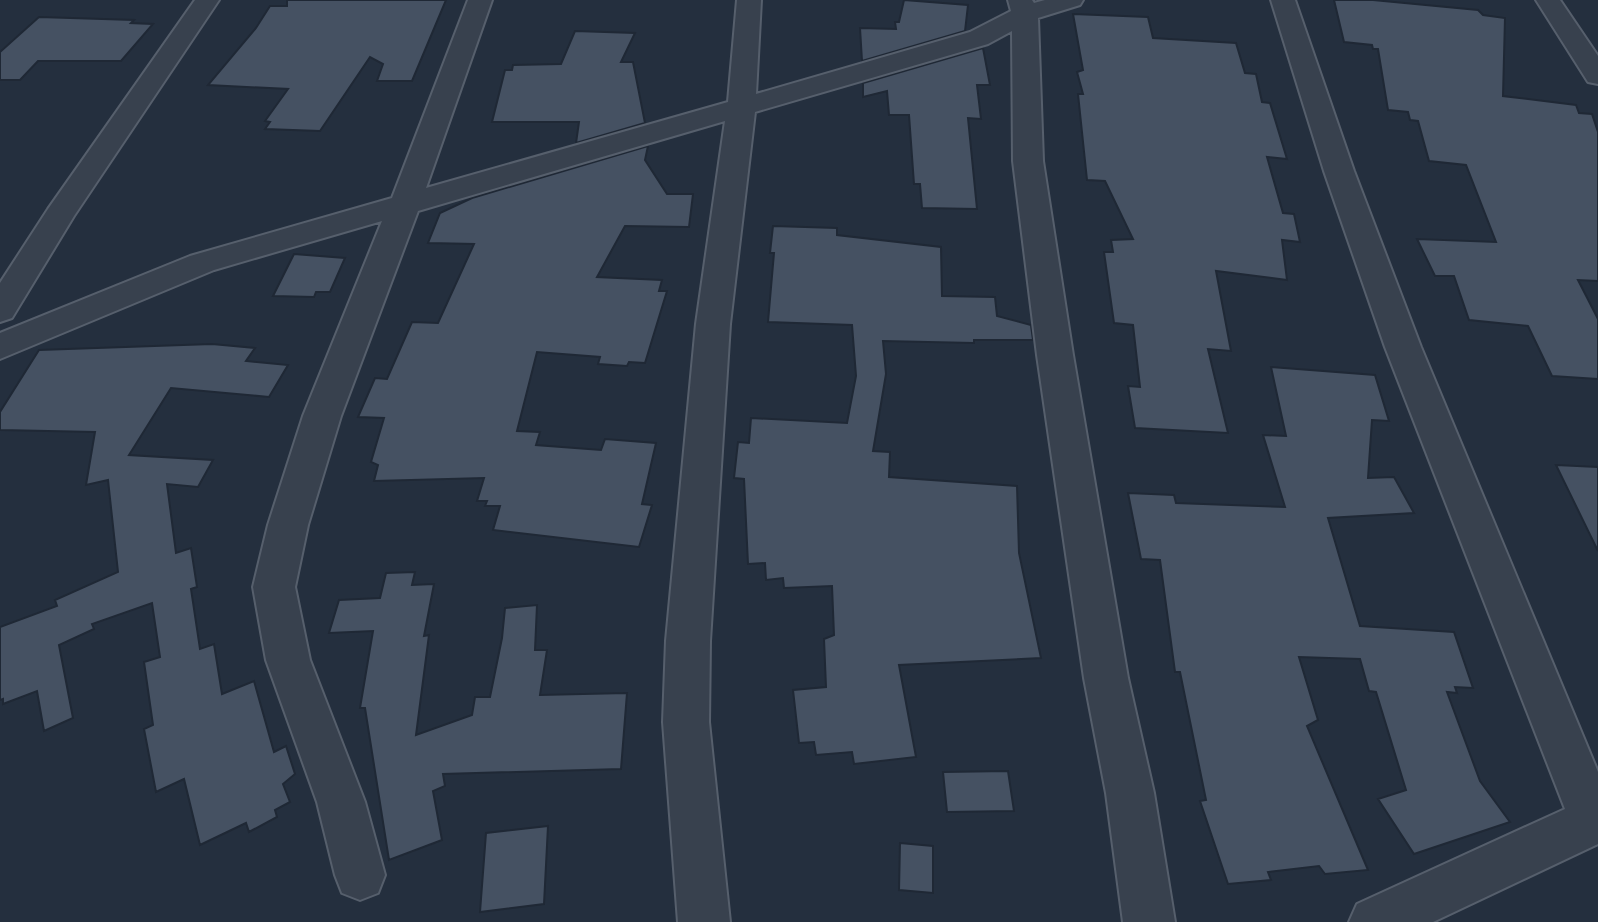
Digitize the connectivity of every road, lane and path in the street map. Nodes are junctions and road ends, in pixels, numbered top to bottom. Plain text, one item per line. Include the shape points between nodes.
1 (207, 0) edge
2 (480, 0) edge
3 (749, 0) edge
4 (1071, 0) edge
5 (1283, 0) edge
6 (1548, 0) edge
7 (1023, 7) edge
8 (1598, 76) edge
9 (741, 108) junction
10 (404, 206) junction
11 (0, 310) edge
12 (0, 346) edge
13 (1596, 820) edge
14 (360, 875) dead end
15 (704, 922) edge
16 (1149, 922) edge
17 (1374, 922) edge

1 - 11 street via 58,216
2 - 10 street
3 - 9 street
4 - 7 street
5 - 13 street via 1403,347
6 - 8 street
7 - 9 street via 979,38
7 - 16 street via 1028,161 1106,678 1130,793
9 - 10 street
9 - 15 street via 713,324 688,641 686,722
10 - 12 street via 202,263
10 - 14 street via 322,416 288,525 275,587 288,660 341,802
13 - 17 street

